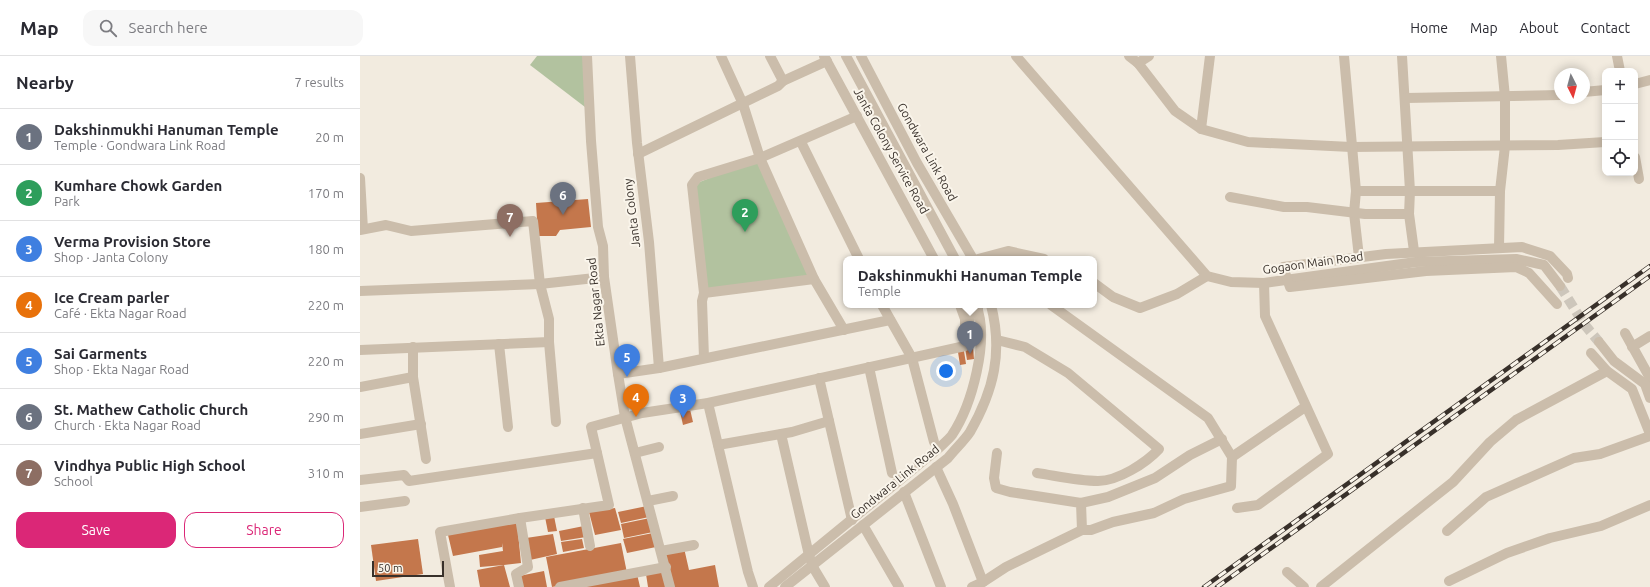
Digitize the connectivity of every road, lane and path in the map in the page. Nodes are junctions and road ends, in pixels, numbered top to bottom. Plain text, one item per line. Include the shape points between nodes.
1 (587, 56) edge
2 (630, 56) edge
3 (721, 56) edge
4 (770, 56) edge
5 (846, 56) edge
6 (860, 56) edge
7 (1016, 56) edge
8 (1129, 56) edge
9 (1149, 56) edge
10 (1210, 56) edge
11 (1344, 56) edge
12 (1402, 56) edge
13 (1501, 56) edge
14 (1617, 56) edge
15 (826, 58) edge
16 (1138, 64) junction
17 (1619, 68) edge
18 (1650, 80) edge
19 (783, 81) junction
20 (1638, 83) edge
21 (1602, 90) edge
22 (1590, 91) edge
23 (1554, 95) edge
24 (1505, 97) junction
25 (1406, 98) junction
26 (743, 104) junction
27 (857, 116) junction
28 (1201, 129) junction
29 (801, 142) junction
30 (1602, 142) edge
31 (1408, 146) junction
32 (1505, 146) junction
33 (1351, 148) junction
34 (638, 154) junction
35 (760, 158) junction
36 (1638, 174) edge
37 (360, 178) edge
38 (1639, 179) dead end
39 (1356, 191) junction
40 (1410, 191) junction
41 (1500, 191) junction
42 (1230, 198) dead end
43 (1354, 212) junction
44 (1409, 214) junction
45 (362, 230) edge
46 (1499, 248) junction
47 (1414, 252) junction
48 (858, 256) edge
49 (932, 256) edge
50 (953, 256) edge
51 (971, 256) edge
52 (989, 256) edge
53 (1030, 256) edge
54 (1359, 257) junction
55 (1207, 276) junction
56 (604, 277) junction
57 (1568, 278) tunnel mouth
58 (814, 279) junction
59 (1286, 279) junction
60 (540, 284) junction
61 (1264, 284) junction
62 (1097, 285) edge
63 (1560, 286) tunnel mouth
64 (360, 291) edge
65 (704, 293) junction
66 (1558, 304) dead end
67 (884, 308) edge
68 (961, 308) edge
69 (992, 308) edge
70 (1054, 308) edge
71 (978, 310) edge
72 (994, 316) junction
73 (965, 319) junction
74 (890, 320) junction
75 (844, 330) junction
76 (1625, 334) dead end
77 (1650, 336) edge
78 (997, 340) junction
79 (549, 342) junction
80 (1599, 342) tunnel mouth
81 (499, 344) junction
82 (413, 347) junction
83 (1632, 347) junction
84 (360, 350) edge
85 (1591, 353) dead end
86 (704, 358) junction
87 (912, 358) junction
88 (869, 367) junction
89 (659, 368) junction
90 (1606, 371) junction
91 (618, 374) junction
92 (413, 377) junction
93 (819, 378) junction
94 (1650, 378) edge
95 (360, 387) edge
96 (1650, 398) edge
97 (708, 403) junction
98 (1305, 407) junction
99 (625, 417) junction
100 (829, 421) junction
101 (556, 422) dead end
102 (421, 424) junction
103 (508, 427) dead end
104 (360, 434) edge
105 (780, 434) junction
106 (1650, 435) edge
107 (1222, 439) junction
108 (934, 442) dead end
109 (718, 445) junction
110 (658, 447) dead end
111 (597, 453) junction
112 (635, 453) junction
113 (996, 453) dead end
114 (1232, 456) junction
115 (426, 459) dead end
116 (936, 467) junction
117 (892, 473) dead end
118 (1037, 473) dead end
119 (360, 480) edge
120 (904, 492) junction
121 (673, 496) dead end
122 (405, 500) dead end
123 (648, 501) junction
124 (1080, 503) junction
125 (1650, 505) edge
126 (360, 507) edge
127 (583, 508) junction
128 (1238, 508) dead end
129 (520, 518) junction
130 (852, 520) junction
131 (863, 525) junction
132 (1082, 530) junction
133 (1447, 531) dead end
134 (694, 544) dead end
135 (590, 546) dead end
136 (662, 551) junction
137 (809, 553) junction
138 (813, 564) junction
139 (666, 567) junction
140 (1287, 572) dead end
141 (1450, 581) dead end
142 (983, 582) junction
143 (450, 587) edge
144 (519, 587) edge
145 (560, 587) edge
146 (670, 587) edge
147 (754, 587) edge
148 (769, 587) edge
149 (785, 587) edge
150 (825, 587) edge
151 (899, 587) edge
152 (942, 587) edge
153 (972, 587) edge
154 (1304, 587) edge
155 (1321, 587) edge

1 - 56 street, Ekta Nagar Road via 590,141 598,227 603,246
2 - 34 street, Janta Colony
3 - 26 street
4 - 19 street
5 - 50 street
6 - 51 street, Gondwara Link Road via 917,163
7 - 55 street
8 - 16 street
9 - 16 street
10 - 28 street
11 - 33 street
12 - 25 street
13 - 24 street
14 - 17 street
15 - 19 street
15 - 27 street, Janta Colony Service Road
16 - 28 street via 1176,111
18 - 20 street
19 - 26 street
21 - 22 street
23 - 24 street
24 - 25 street
24 - 32 street
25 - 31 street
26 - 34 street
26 - 35 street
27 - 29 street
27 - 49 street, Janta Colony Service Road
28 - 33 street via 1248,142
29 - 35 street
29 - 48 street
30 - 32 street
31 - 32 street
31 - 33 street
31 - 40 street
32 - 41 street
33 - 39 street
34 - 89 street, Janta Colony via 649,242
35 - 58 street
35 - 65 street via 698,177 692,185
36 - 38 street
37 - 45 street
39 - 40 street
39 - 43 street
40 - 41 street
40 - 44 street
41 - 46 street
42 - 43 street via 1284,207
43 - 44 street
43 - 54 street
44 - 47 street
45 - 60 street via 386,225 411,231 533,221
46 - 47 street
46 - 57 street via 1522,247 1550,256
47 - 54 street
52 - 53 street via 1008,251
54 - 59 street via 1283,267
55 - 61 street, Gogaon Main Road via 1231,282
55 - 62 street via 1177,294 1140,308 1113,297
56 - 60 street
56 - 91 street, Ekta Nagar Road
58 - 65 street
58 - 75 street
59 - 61 street, Gogaon Main Road
59 - 63 street, Gogaon Main Road via 1416,262 1516,258 1544,265
59 - 66 street via 1290,287 1426,271 1516,267 1529,273
60 - 64 street
60 - 79 street via 549,319
61 - 98 street via 1265,316
65 - 86 street
67 - 74 street
68 - 73 street
69 - 72 street, Gondwara Link Road
70 - 107 street via 1208,418
71 - 72 street
71 - 73 street
71 - 130 street via 981,335 979,358 973,384 952,435
72 - 78 street, Gondwara Link Road
73 - 87 street via 965,346
74 - 75 street
74 - 87 street
75 - 86 street
76 - 83 street
77 - 83 street
78 - 116 street, Gondwara Link Road via 994,375 986,400 969,433 948,458
78 - 118 street via 1025,347 1068,373 1159,449 1152,458 1131,472 1099,482
79 - 81 street
79 - 101 street
80 - 96 street via 1614,361 1645,384
81 - 82 street
81 - 103 street
82 - 84 street
82 - 92 street
83 - 94 street
85 - 90 street
86 - 89 street
87 - 88 street
87 - 108 street
88 - 93 street
88 - 117 street
89 - 91 street
90 - 106 street via 1632,389
90 - 155 street via 1516,420 1490,442 1453,482
91 - 99 street, Ekta Nagar Road
92 - 95 street
92 - 102 street
93 - 97 street
93 - 100 street
97 - 99 street
97 - 109 street
98 - 114 street
98 - 128 street via 1328,454 1258,505
99 - 111 street via 591,427
99 - 112 street, Ekta Nagar Road
100 - 105 street
100 - 130 street
102 - 104 street
102 - 115 street
105 - 109 street
105 - 137 street
106 - 133 street via 1600,454 1574,458 1486,497
107 - 114 street
107 - 124 street via 1190,455 1155,478 1108,497
109 - 147 street
110 - 112 street
111 - 119 street via 409,481 404,474
111 - 127 street via 609,505
112 - 123 street, Ekta Nagar Road
113 - 124 street via 996,488
114 - 132 street via 1231,486 1184,499 1154,513 1091,530
116 - 120 street, Gondwara Link Road
116 - 142 street
120 - 131 street, Gondwara Link Road
120 - 152 street
121 - 123 street
122 - 126 street
123 - 136 street, Ekta Nagar Road
124 - 132 street
125 - 141 street via 1601,526 1550,538 1507,553
127 - 129 street
127 - 135 street
129 - 143 street via 440,532
129 - 144 street via 528,567 516,574
130 - 137 street
131 - 138 street, Gondwara Link Road
131 - 151 street
132 - 142 street via 1006,566
134 - 136 street
136 - 139 street, Ekta Nagar Road
137 - 138 street
137 - 148 street
138 - 149 street, Gondwara Link Road
138 - 150 street
139 - 145 street
139 - 146 street, Ekta Nagar Road
140 - 154 street
142 - 153 street

